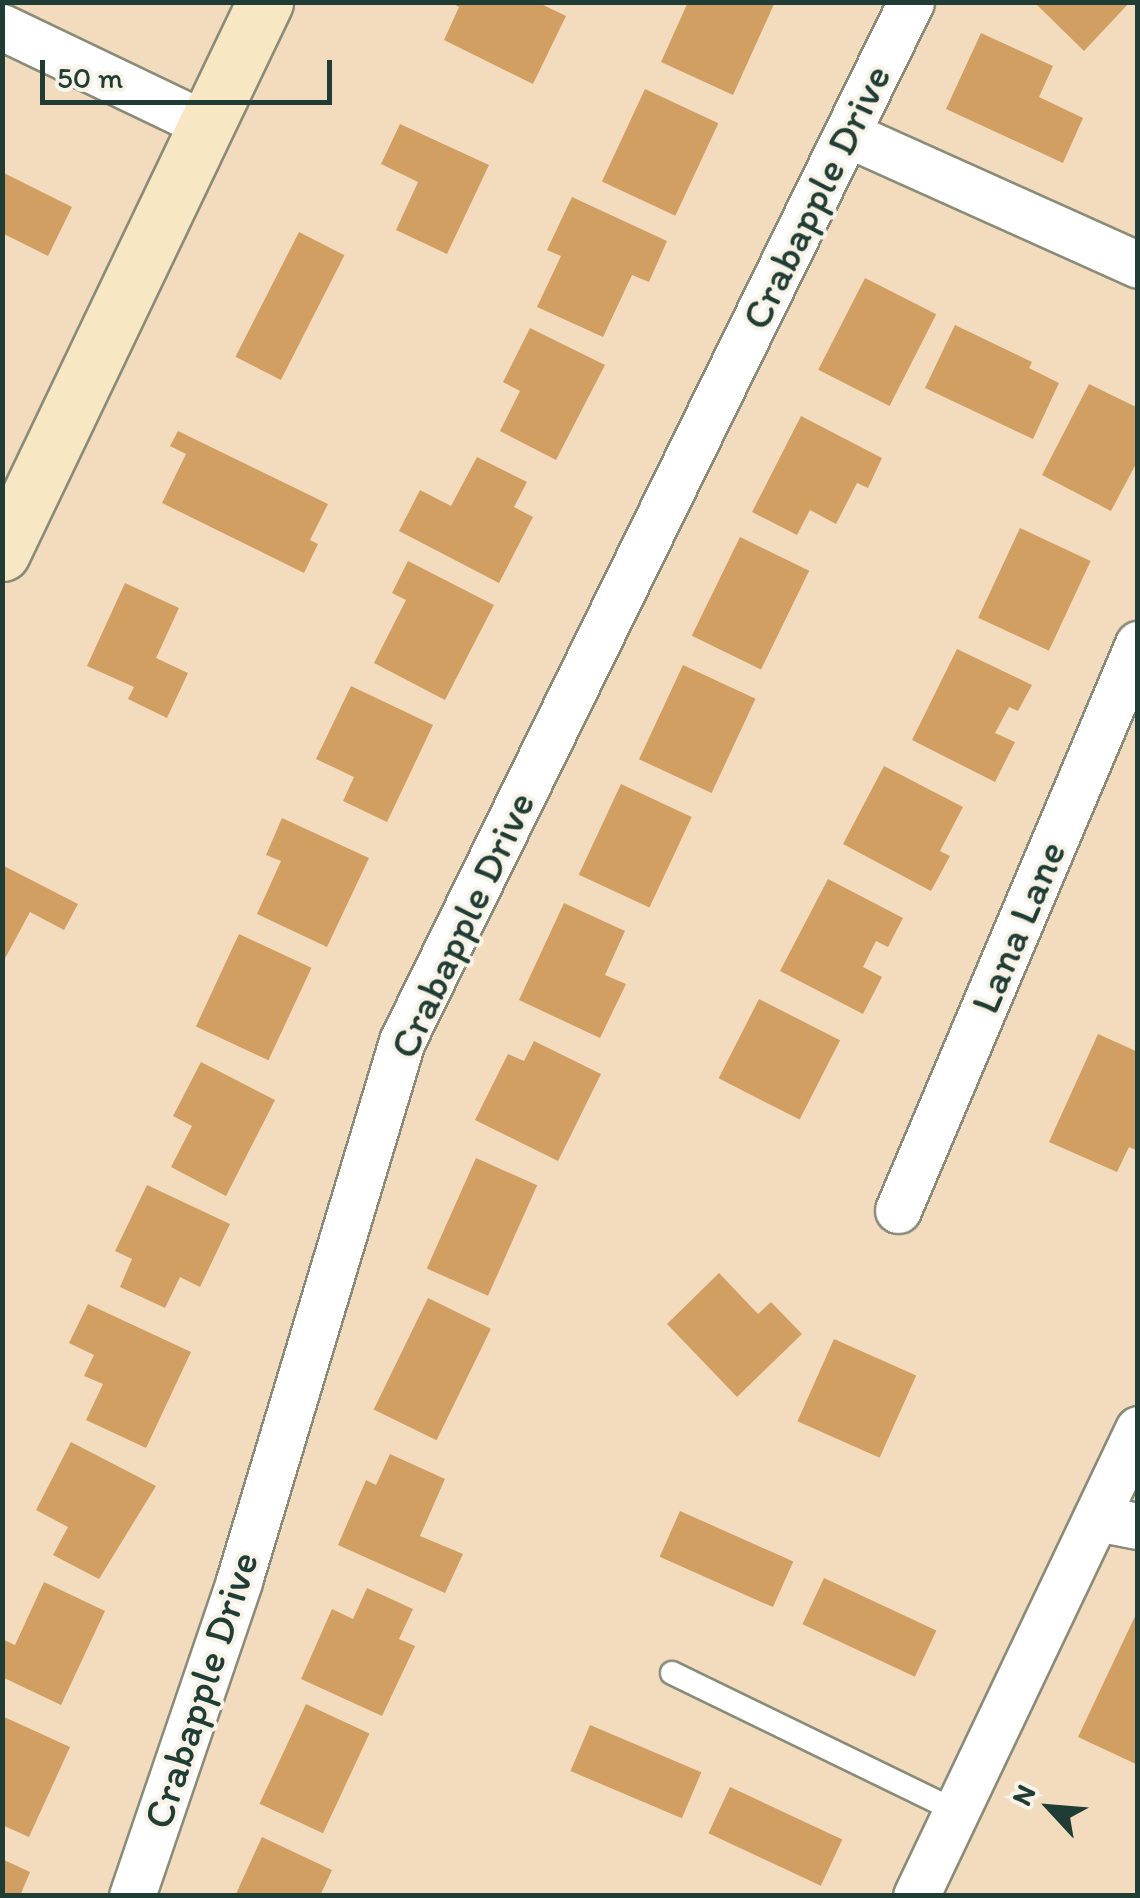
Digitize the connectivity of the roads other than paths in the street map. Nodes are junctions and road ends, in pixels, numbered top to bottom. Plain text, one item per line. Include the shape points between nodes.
1 (264, 2) edge
2 (911, 2) edge
3 (2, 27) edge
4 (208, 125) junction
5 (847, 134) junction
6 (1138, 265) edge
7 (2, 553) edge
8 (1138, 644) edge
9 (898, 1210) dead end
10 (1138, 1428) edge
11 (1117, 1522) edge
12 (672, 1673) dead end
13 (956, 1811) junction
14 (132, 1896) edge
15 (916, 1896) edge

1 - 4 street
2 - 5 street, Crabapple Drive
3 - 4 street
4 - 7 street
5 - 6 street
5 - 14 street, Crabapple Drive via 402,1041 239,1580
8 - 9 street, Lana Lane
10 - 11 street
11 - 13 street
12 - 13 lane
13 - 15 street

